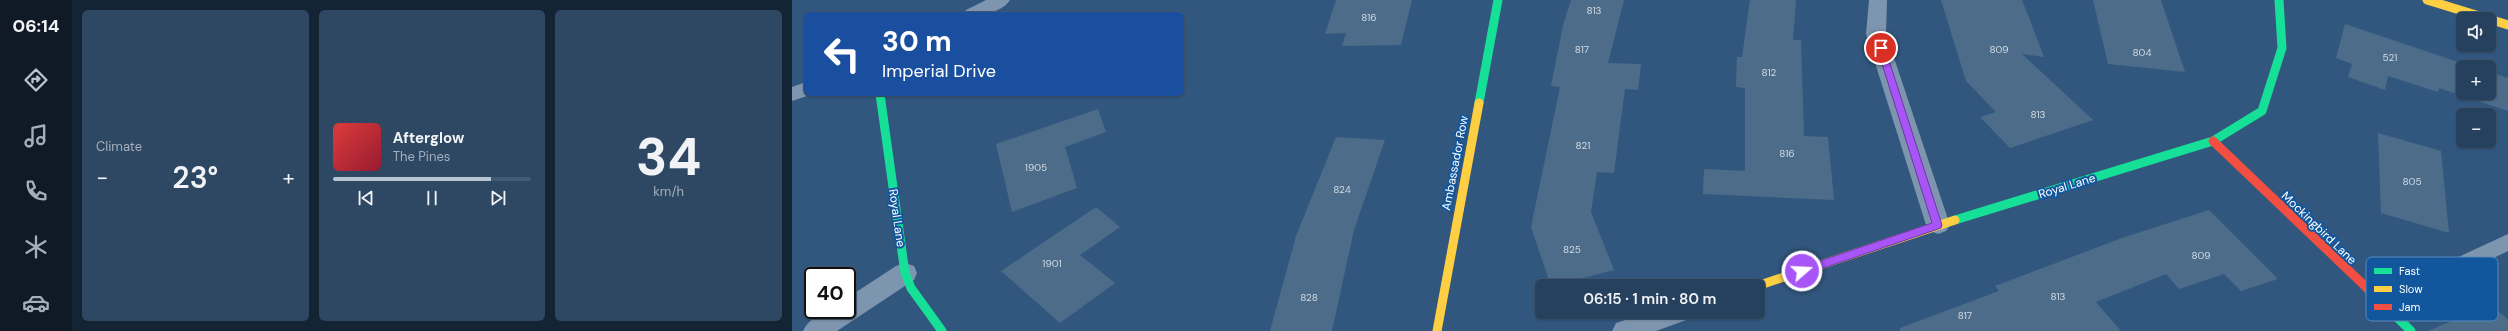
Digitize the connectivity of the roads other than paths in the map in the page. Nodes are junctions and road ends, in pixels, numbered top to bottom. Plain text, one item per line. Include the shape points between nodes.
1 (1001, 0) edge
2 (1498, 0) edge
3 (1878, 0) edge
4 (2279, 0) edge
5 (2427, 0) edge
6 (977, 12) edge
7 (2466, 12) edge
8 (2496, 21) edge
9 (2508, 25) edge
10 (804, 90) edge
11 (792, 94) edge
12 (880, 96) edge
13 (2213, 141) junction
14 (1938, 225) junction
15 (2508, 242) edge
16 (2477, 257) edge
17 (905, 273) junction
18 (1765, 283) edge
19 (2366, 289) edge
20 (1670, 320) edge
21 (2400, 321) edge
22 (816, 331) edge
23 (942, 331) edge
24 (1436, 331) edge
25 (1625, 331) edge
26 (2411, 331) edge

1 - 6 street
2 - 24 street, Ambassador Row
3 - 14 street via 1876,34
4 - 13 street, Royal Lane via 2282,48 2262,111
5 - 7 street
8 - 9 street
10 - 11 street
12 - 17 street, Royal Lane
13 - 14 street, Royal Lane
13 - 19 street, Mockingbird Lane
14 - 18 street, Royal Lane
15 - 16 lane
17 - 22 street
17 - 23 street, Royal Lane via 911,288
20 - 25 street
21 - 26 street, Mockingbird Lane

